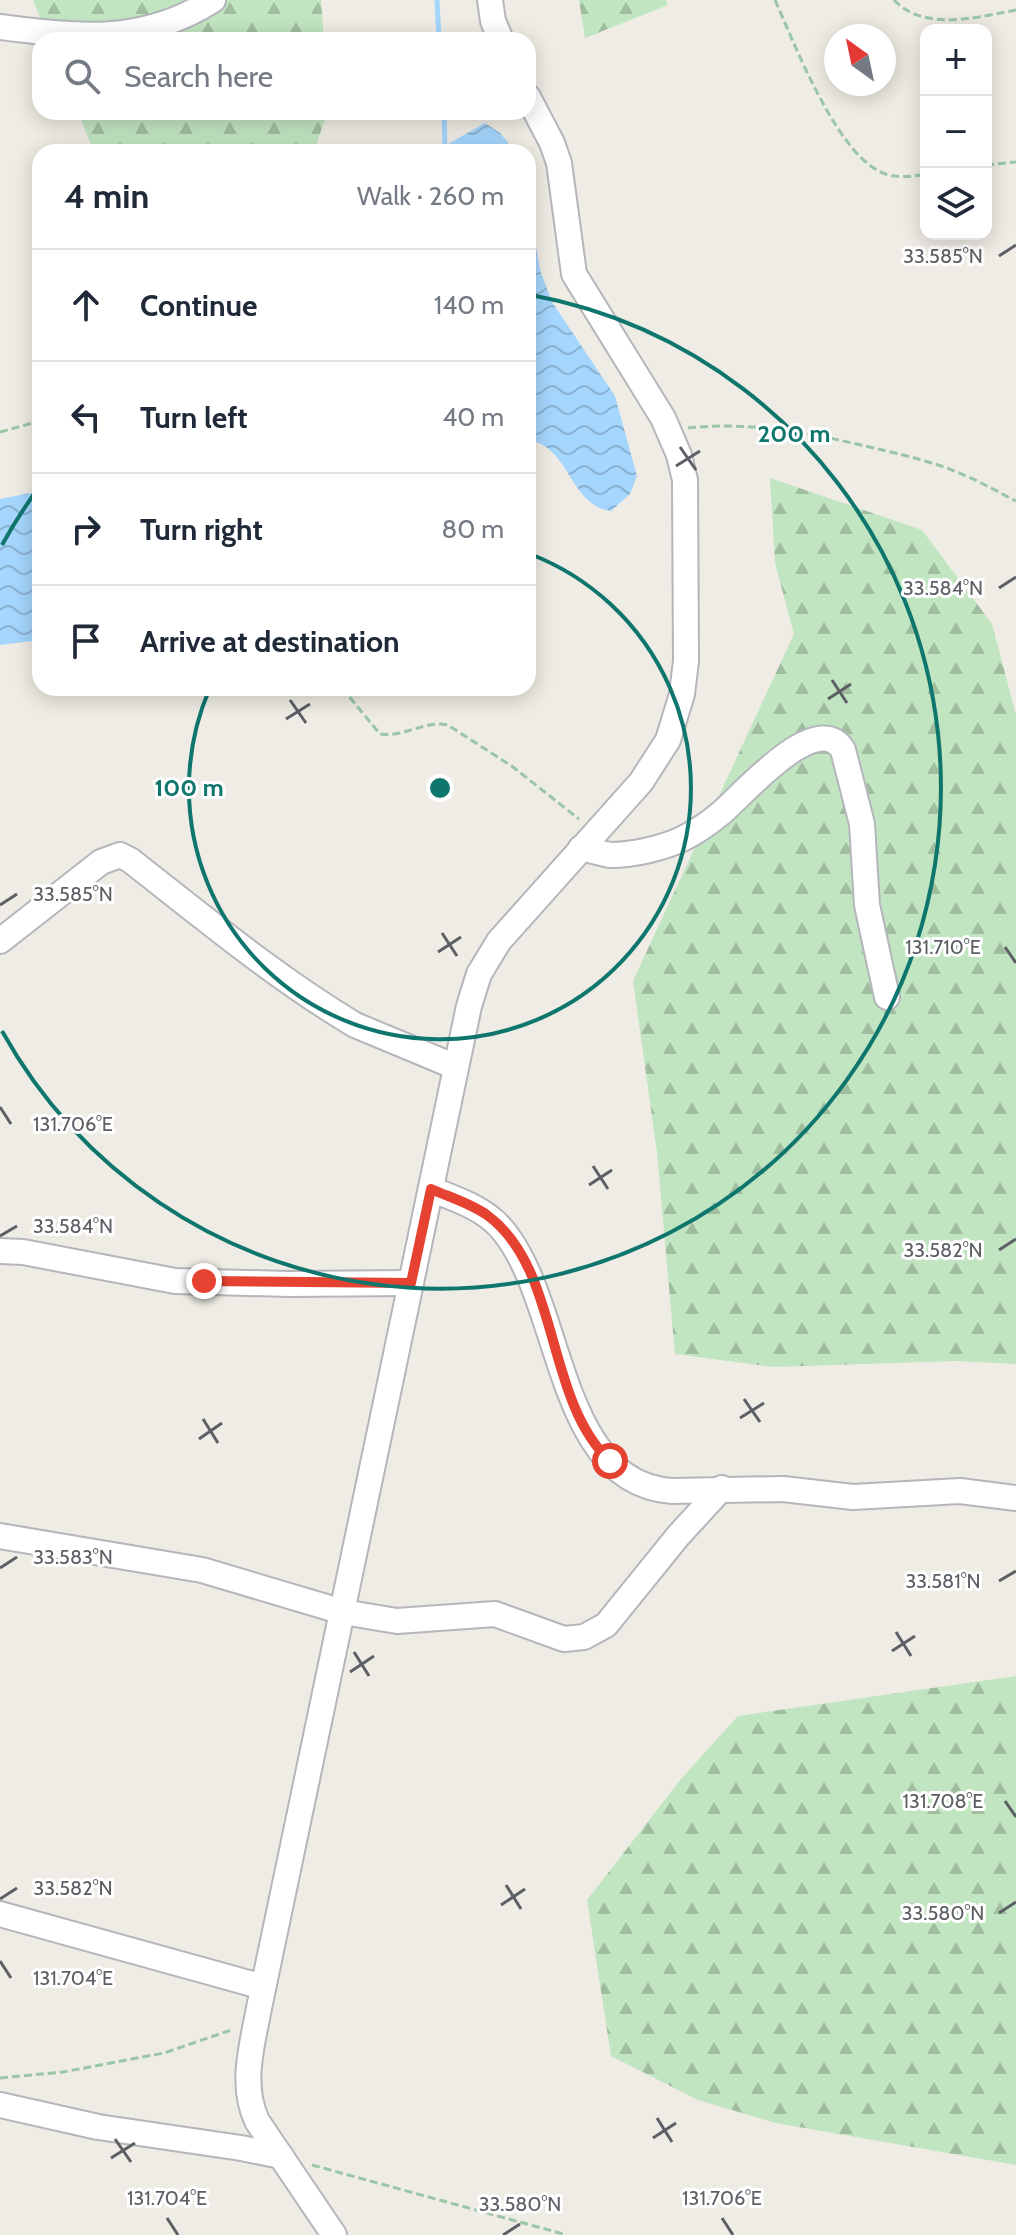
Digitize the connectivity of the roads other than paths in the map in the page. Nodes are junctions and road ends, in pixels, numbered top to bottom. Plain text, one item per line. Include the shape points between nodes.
1 (213, 0) edge
2 (490, 0) edge
3 (0, 27) edge
4 (42, 32) edge
5 (131, 32) edge
6 (498, 32) edge
7 (536, 113) edge
8 (588, 840) junction
9 (0, 941) edge
10 (887, 997) dead end
11 (456, 1067) junction
12 (431, 1189) junction
13 (0, 1251) edge
14 (411, 1283) junction
15 (722, 1488) junction
16 (1016, 1498) edge
17 (0, 1536) edge
18 (343, 1612) junction
19 (0, 1914) edge
20 (263, 1987) junction
21 (0, 2105) edge
22 (281, 2156) junction
23 (334, 2235) edge

1 - 5 street via 162,26
2 - 6 street
3 - 4 street
7 - 8 street via 556,154 574,274 669,430 686,495 686,661 674,726 641,782
8 - 10 street via 610,855 668,845 720,814 793,750 820,738 838,742 862,824 867,905
8 - 11 street via 491,952 469,1006
9 - 11 street via 101,862 120,855 355,1025
11 - 12 street
12 - 14 street
12 - 15 street via 485,1213 523,1260 580,1419 602,1454 654,1489
13 - 14 street via 175,1281
14 - 18 street
15 - 16 street via 853,1497 960,1491
15 - 18 street via 606,1625 584,1637 564,1639 495,1614 397,1621
17 - 18 street via 210,1572
18 - 20 street
19 - 20 street
20 - 22 street via 247,2091 257,2121
21 - 22 street via 98,2127
22 - 23 street

